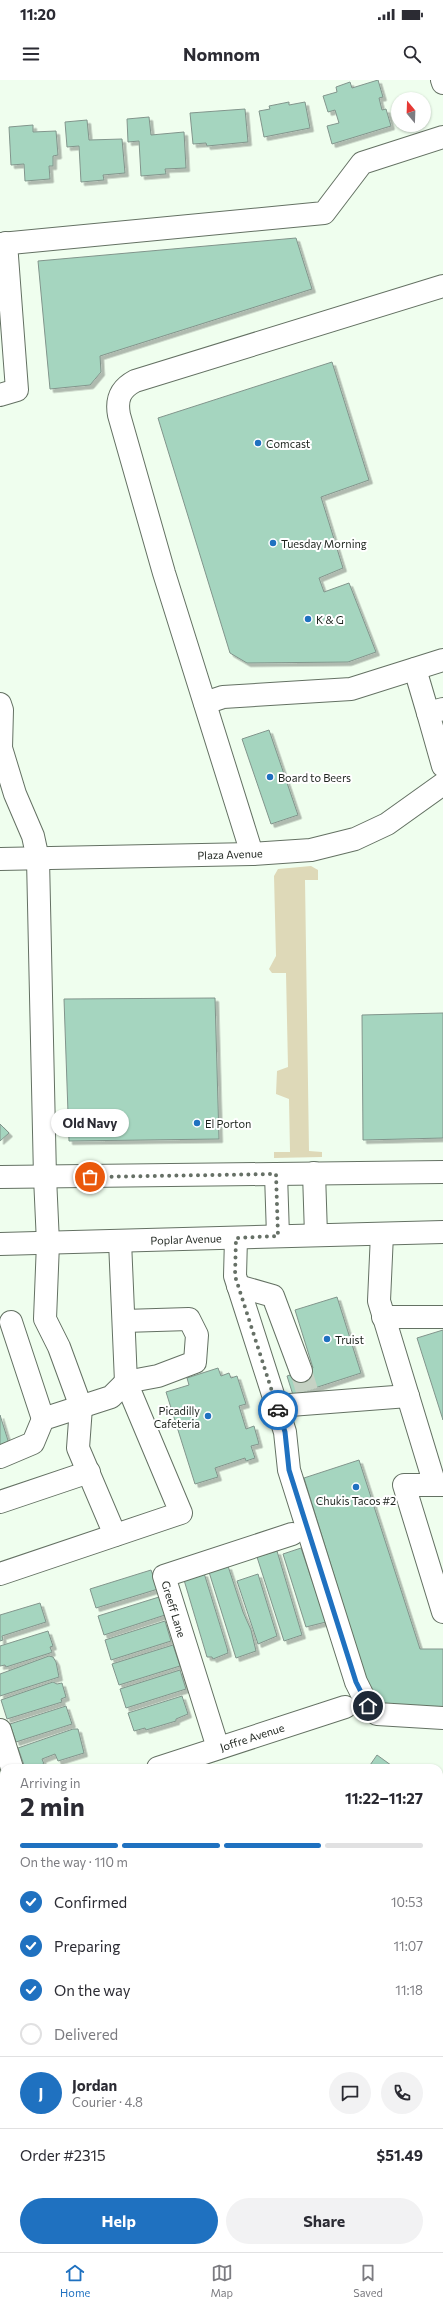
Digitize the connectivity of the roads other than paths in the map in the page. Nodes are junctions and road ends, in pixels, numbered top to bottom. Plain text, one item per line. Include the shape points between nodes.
1 (442, 80) edge
2 (443, 83) edge
3 (443, 137) edge
4 (3, 244) edge
5 (443, 286) edge
6 (5, 295) edge
7 (6, 341) edge
8 (0, 395) edge
9 (443, 660) edge
10 (415, 669) junction
11 (205, 703) junction
12 (0, 704) edge
13 (435, 711) edge
14 (443, 766) edge
15 (443, 784) edge
16 (252, 854) junction
17 (0, 859) edge
18 (38, 859) junction
19 (443, 1172) edge
20 (314, 1173) junction
21 (276, 1174) junction
22 (0, 1177) edge
23 (44, 1177) junction
24 (443, 1232) edge
25 (382, 1234) junction
26 (316, 1235) junction
27 (278, 1236) junction
28 (236, 1238) junction
29 (120, 1241) junction
30 (48, 1243) junction
31 (0, 1244) edge
32 (238, 1286) junction
33 (443, 1316) edge
34 (5, 1317) edge
35 (383, 1317) junction
36 (44, 1319) junction
37 (124, 1321) junction
38 (126, 1382) junction
39 (306, 1388) junction
40 (408, 1396) junction
41 (277, 1406) junction
42 (81, 1407) junction
43 (43, 1419) junction
44 (434, 1454) edge
45 (0, 1457) edge
46 (88, 1472) junction
47 (439, 1485) edge
48 (0, 1502) edge
49 (292, 1534) dead end
50 (115, 1535) junction
51 (0, 1574) edge
52 (443, 1612) edge
53 (345, 1707) dead end
54 (443, 1718) edge
55 (0, 1730) edge
56 (218, 1748) junction
57 (11, 1764) edge
58 (170, 1764) edge

1 - 2 street
3 - 4 street via 362,163 324,213
4 - 6 street
5 - 11 street via 135,382 128,385 119,395 119,415 164,573
6 - 7 street
7 - 8 street via 17,390
9 - 10 street
10 - 11 street via 351,689 224,697
10 - 13 street
11 - 16 street
12 - 18 street via 1,748 15,794 33,836
13 - 14 street
15 - 16 street, Plaza Avenue via 387,824 355,839 311,850
16 - 18 street, Plaza Avenue
17 - 18 street, Plaza Avenue
18 - 23 street
19 - 20 street
20 - 21 street
20 - 26 street
21 - 23 street
21 - 27 street
22 - 23 street
23 - 30 street
24 - 25 street, Poplar Avenue
25 - 26 street, Poplar Avenue
25 - 35 street via 378,1301
26 - 27 street, Poplar Avenue
27 - 28 street, Poplar Avenue
28 - 29 street, Poplar Avenue
28 - 32 street via 235,1276
29 - 30 street, Poplar Avenue
29 - 37 street
30 - 31 street, Poplar Avenue
30 - 36 street
32 - 39 street via 273,1296
32 - 41 street
33 - 35 street
34 - 36 street
34 - 43 street
35 - 40 street
36 - 42 street via 59,1347
37 - 38 street
37 - 38 street via 190,1319 197,1335 195,1362 158,1376
38 - 42 street via 111,1397
38 - 50 street via 181,1513
39 - 40 street
39 - 41 street
40 - 44 street
41 - 54 street via 285,1432 289,1470 356,1682 368,1706 378,1714
42 - 43 street
42 - 46 street via 78,1448
43 - 45 street via 33,1442
44 - 47 street
46 - 48 street
46 - 50 street
47 - 52 street via 404,1485
49 - 56 street, Greeff Lane via 164,1576
50 - 51 street
53 - 56 street, Joffre Avenue
55 - 57 street
56 - 58 street, Joffre Avenue

